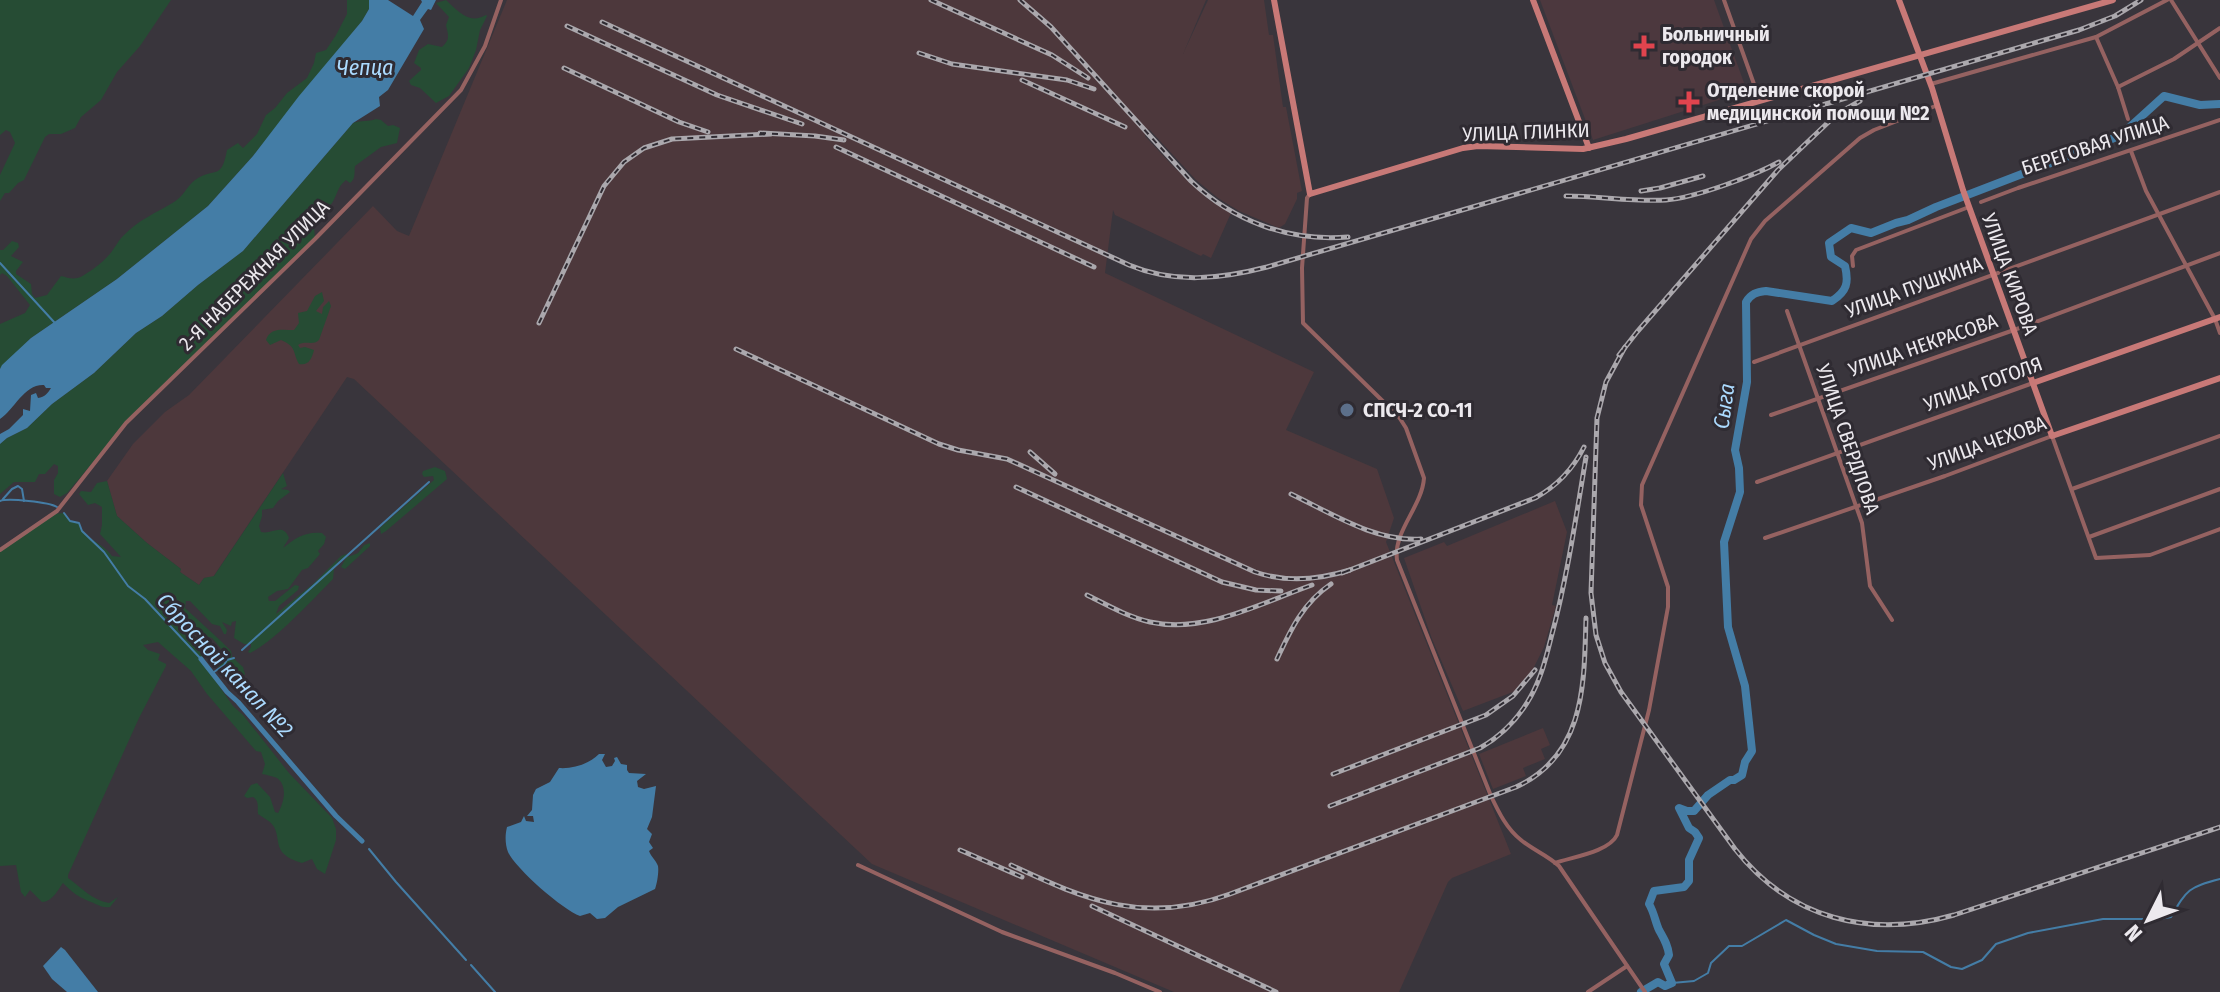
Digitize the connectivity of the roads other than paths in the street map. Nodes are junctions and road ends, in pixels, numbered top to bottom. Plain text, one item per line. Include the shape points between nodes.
1 (501, 0) edge
2 (1274, 0) edge
3 (1533, 0) edge
4 (1724, 0) edge
5 (1899, 0) edge
6 (2113, 0) edge
7 (2169, 0) edge
8 (2220, 28) edge
9 (2096, 37) junction
10 (2198, 44) junction
11 (1920, 56) junction
12 (2220, 78) edge
13 (1931, 84) junction
14 (2118, 87) junction
15 (1760, 101) junction
16 (1938, 105) junction
17 (2128, 119) dead end
18 (2220, 120) edge
19 (1589, 148) junction
20 (2131, 151) junction
21 (2220, 192) edge
22 (1310, 194) junction
23 (1981, 202) dead end
24 (1969, 207) junction
25 (2158, 214) junction
26 (2220, 253) edge
27 (1853, 266) dead end
28 (2185, 266) junction
29 (1994, 275) junction
30 (1787, 311) dead end
31 (2217, 318) edge
32 (2014, 330) junction
33 (2220, 333) edge
34 (1799, 346) junction
35 (1754, 362) dead end
36 (2220, 378) edge
37 (2033, 383) junction
38 (1818, 398) junction
39 (1771, 415) dead end
40 (2052, 436) junction
41 (2220, 436) edge
42 (1837, 454) junction
43 (1757, 482) dead end
44 (2072, 489) junction
45 (2220, 489) edge
46 (1856, 505) junction
47 (2220, 529) edge
48 (2089, 537) junction
49 (1765, 538) dead end
50 (0, 550) edge
51 (1892, 620) dead end
52 (1555, 863) junction
53 (858, 865) dead end
54 (1627, 966) junction
55 (1160, 992) edge
56 (1588, 992) edge
57 (1645, 992) edge

1 - 50 street, 2-Я НАБЕРЕЖНАЯ УЛИЦА via 485,46 461,90 126,423 57,511
2 - 22 main road
3 - 19 main road
4 - 15 street
5 - 11 main road, УЛИЦА КИРОВА
6 - 11 main road, УЛИЦА ГЛИНКИ
7 - 9 street
7 - 10 street
8 - 10 street
9 - 13 street
9 - 14 street
10 - 12 street
10 - 14 street
11 - 13 main road, УЛИЦА КИРОВА
11 - 15 main road, УЛИЦА ГЛИНКИ
13 - 16 main road, УЛИЦА КИРОВА
14 - 17 street
15 - 19 main road, УЛИЦА ГЛИНКИ
16 - 24 main road, УЛИЦА КИРОВА
16 - 52 street via 1860,138 1751,239 1642,485 1641,505 1668,587 1668,607 1617,835 1606,847
18 - 20 street, БЕРЕГОВАЯ УЛИЦА
19 - 22 main road, УЛИЦА ГЛИНКИ via 1463,148
20 - 23 street, БЕРЕГОВАЯ УЛИЦА
20 - 25 street
21 - 25 street, УЛИЦА ПУШКИНА
22 - 52 street via 1303,323 1406,428 1424,485 1398,543 1397,560 1500,816 1521,840
24 - 27 street via 1856,250
24 - 29 main road, УЛИЦА КИРОВА
25 - 28 street
25 - 29 street, УЛИЦА ПУШКИНА
26 - 28 street, УЛИЦА НЕКРАСОВА
28 - 31 street
28 - 32 street, УЛИЦА НЕКРАСОВА
29 - 32 main road, УЛИЦА КИРОВА
29 - 34 street, УЛИЦА ПУШКИНА
30 - 34 street, УЛИЦА СВЕРДЛОВА
31 - 33 street
31 - 37 main road, УЛИЦА ГОГОЛЯ
32 - 37 main road, УЛИЦА КИРОВА
32 - 38 street, УЛИЦА НЕКРАСОВА
34 - 35 street, УЛИЦА ПУШКИНА
34 - 38 street, УЛИЦА СВЕРДЛОВА
36 - 40 main road, УЛИЦА ЧЕХОВА
37 - 40 main road, УЛИЦА КИРОВА
37 - 42 street, УЛИЦА ГОГОЛЯ
38 - 39 street, УЛИЦА НЕКРАСОВА
38 - 42 street, УЛИЦА СВЕРДЛОВА
40 - 44 street, УЛИЦА КИРОВА
40 - 46 street, УЛИЦА ЧЕХОВА
41 - 44 street
42 - 43 street, УЛИЦА ГОГОЛЯ
42 - 46 street, УЛИЦА СВЕРДЛОВА
44 - 48 street, УЛИЦА КИРОВА
45 - 48 street
46 - 49 street, УЛИЦА ЧЕХОВА
46 - 51 street, УЛИЦА СВЕРДЛОВА via 1870,586
47 - 48 street, УЛИЦА КИРОВА via 2150,555 2096,558
52 - 54 street
53 - 55 street via 1014,936
54 - 56 street
54 - 57 street

